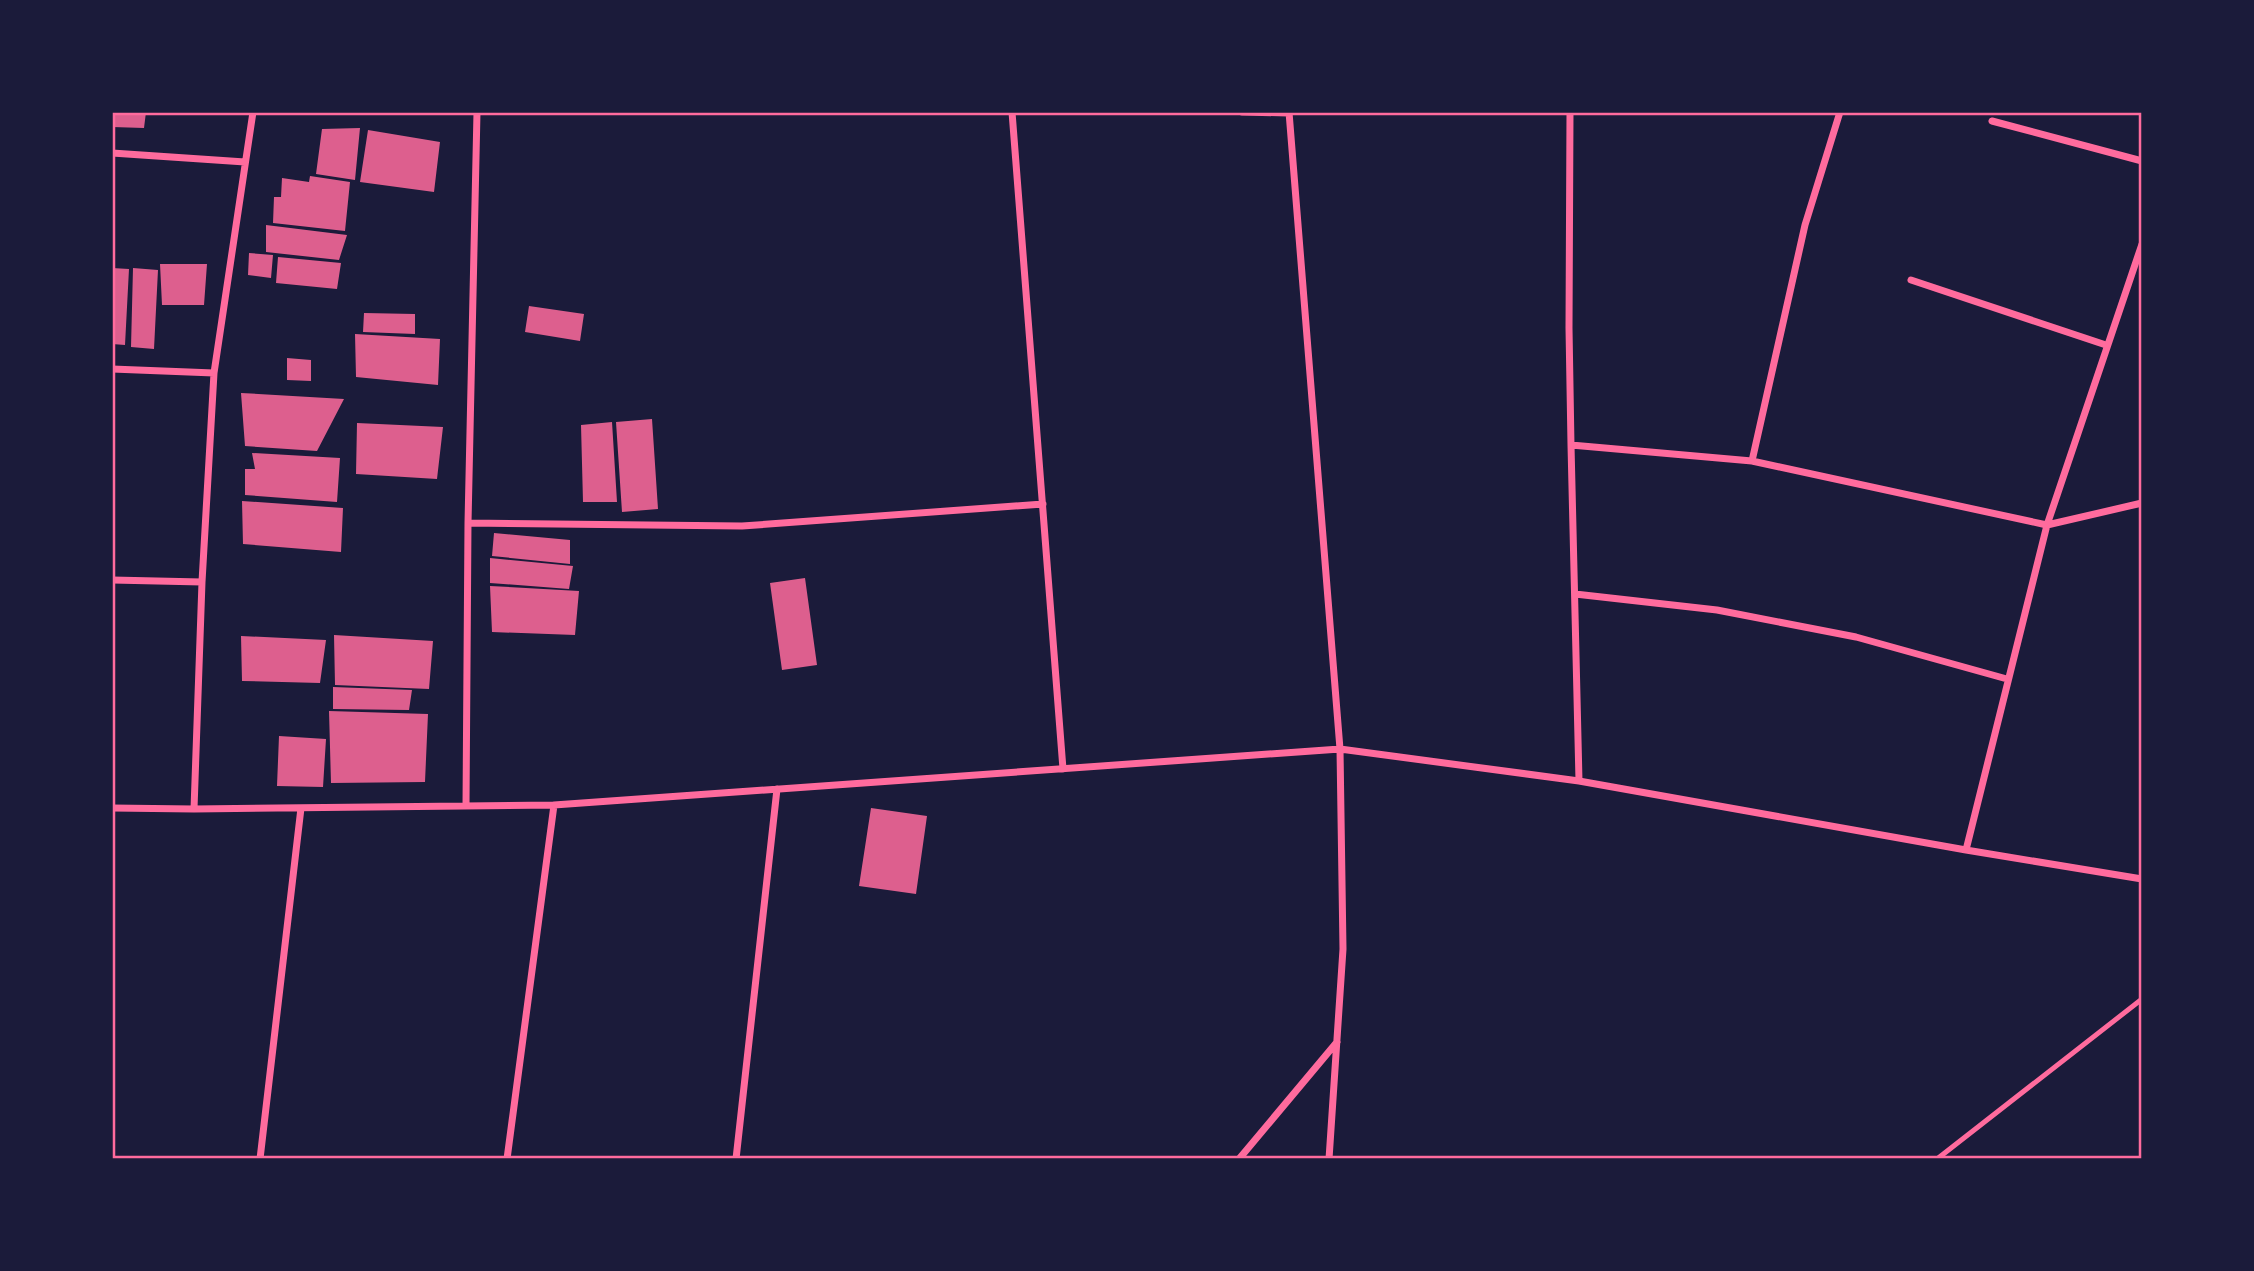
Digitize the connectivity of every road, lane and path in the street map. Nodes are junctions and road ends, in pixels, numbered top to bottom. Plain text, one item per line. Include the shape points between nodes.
1 (253, 112) edge
2 (477, 112) edge
3 (1012, 112) edge
4 (1242, 112) edge
5 (1289, 112) edge
6 (1570, 112) edge
7 (1840, 112) edge
8 (1992, 121) dead end
9 (112, 153) edge
10 (2142, 161) edge
11 (244, 162) junction
12 (2142, 244) edge
13 (1911, 280) dead end
14 (2106, 345) junction
15 (112, 369) edge
16 (214, 373) junction
17 (1571, 445) junction
18 (1752, 461) junction
19 (2142, 503) edge
20 (1043, 504) junction
21 (468, 523) junction
22 (2047, 525) junction
23 (112, 580) edge
24 (202, 582) junction
25 (1575, 594) junction
26 (2007, 679) junction
27 (1340, 750) junction
28 (1063, 769) junction
29 (1579, 781) junction
30 (777, 789) junction
31 (554, 805) junction
32 (466, 806) junction
33 (112, 808) edge
34 (300, 808) junction
35 (194, 809) junction
36 (1966, 850) junction
37 (2142, 879) edge
38 (2142, 999) edge
39 (1338, 1042) junction
40 (260, 1159) edge
41 (507, 1159) edge
42 (736, 1159) edge
43 (1239, 1159) edge
44 (1329, 1159) edge
45 (1937, 1159) edge

1 - 11 street
2 - 21 street
3 - 20 street
4 - 5 street
5 - 27 street
6 - 17 street
7 - 18 street via 1805,225
8 - 10 street
9 - 11 street
11 - 16 street
12 - 14 street
13 - 14 street
14 - 22 street
15 - 16 street
16 - 24 street
17 - 18 street
17 - 25 street
18 - 22 street
19 - 22 street
20 - 21 street via 742,526
20 - 28 street
21 - 32 street
22 - 26 street
23 - 24 street
24 - 35 street
25 - 26 street via 1717,610 1843,634
25 - 29 street
26 - 36 street
27 - 28 street
27 - 29 street
27 - 39 street via 1343,949
28 - 30 street
29 - 36 street
30 - 31 street
30 - 42 street
31 - 32 street
31 - 41 street
32 - 34 street
33 - 35 street
34 - 35 street
34 - 40 street
36 - 37 street
38 - 45 lane
39 - 43 street
39 - 44 street

